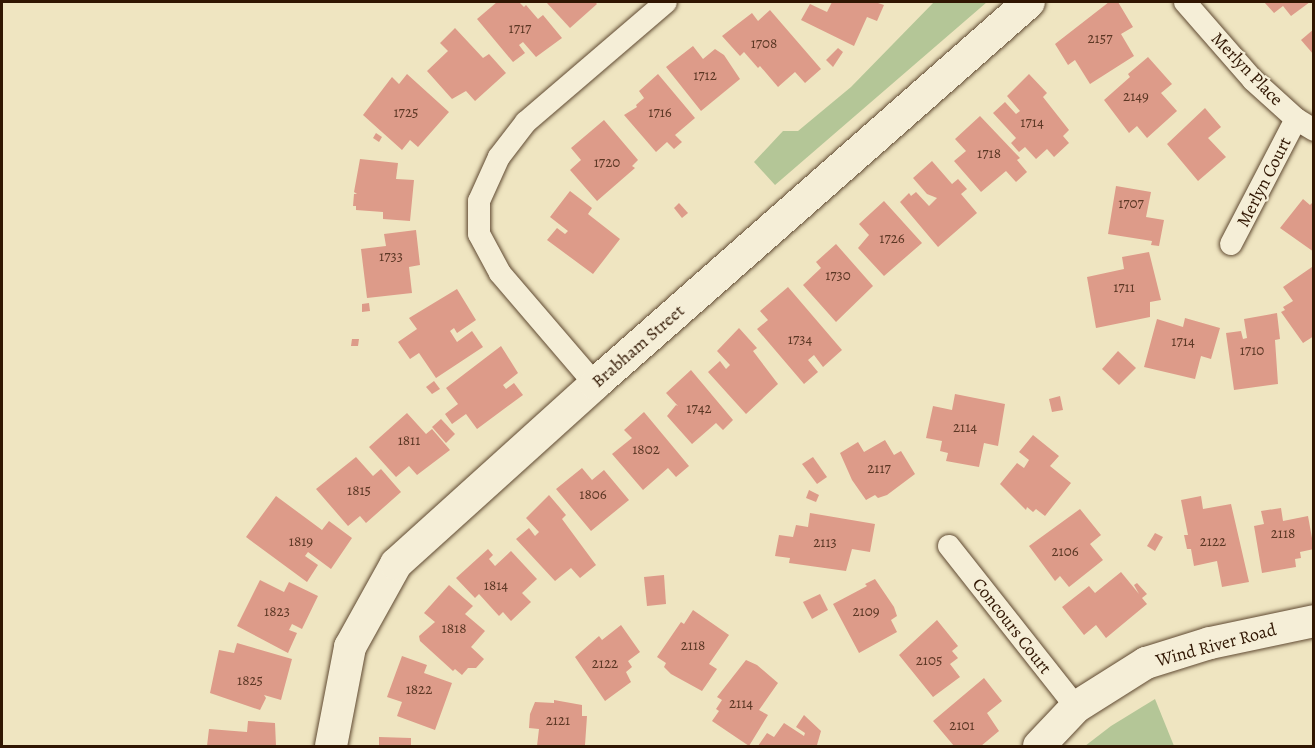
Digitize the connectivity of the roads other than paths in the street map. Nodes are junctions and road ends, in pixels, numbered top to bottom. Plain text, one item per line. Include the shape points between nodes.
1 (666, 2) edge
2 (1029, 2) edge
3 (1185, 2) edge
4 (1305, 125) edge
5 (1231, 244) dead end
6 (595, 384) junction
7 (949, 546) dead end
8 (1314, 621) edge
9 (1076, 707) junction
10 (331, 747) edge
11 (1039, 747) edge

1 - 6 street via 526,122 499,157 479,201 479,234 500,273
2 - 6 street, Brabham Street
3 - 4 street, Merlyn Place via 1253,80
4 - 5 street, Merlyn Court
6 - 10 street, Brabham Street via 396,564 350,648
7 - 9 street, Concours Court
8 - 9 street, Wind River Road via 1210,643 1146,663
9 - 11 street, Wind River Road

